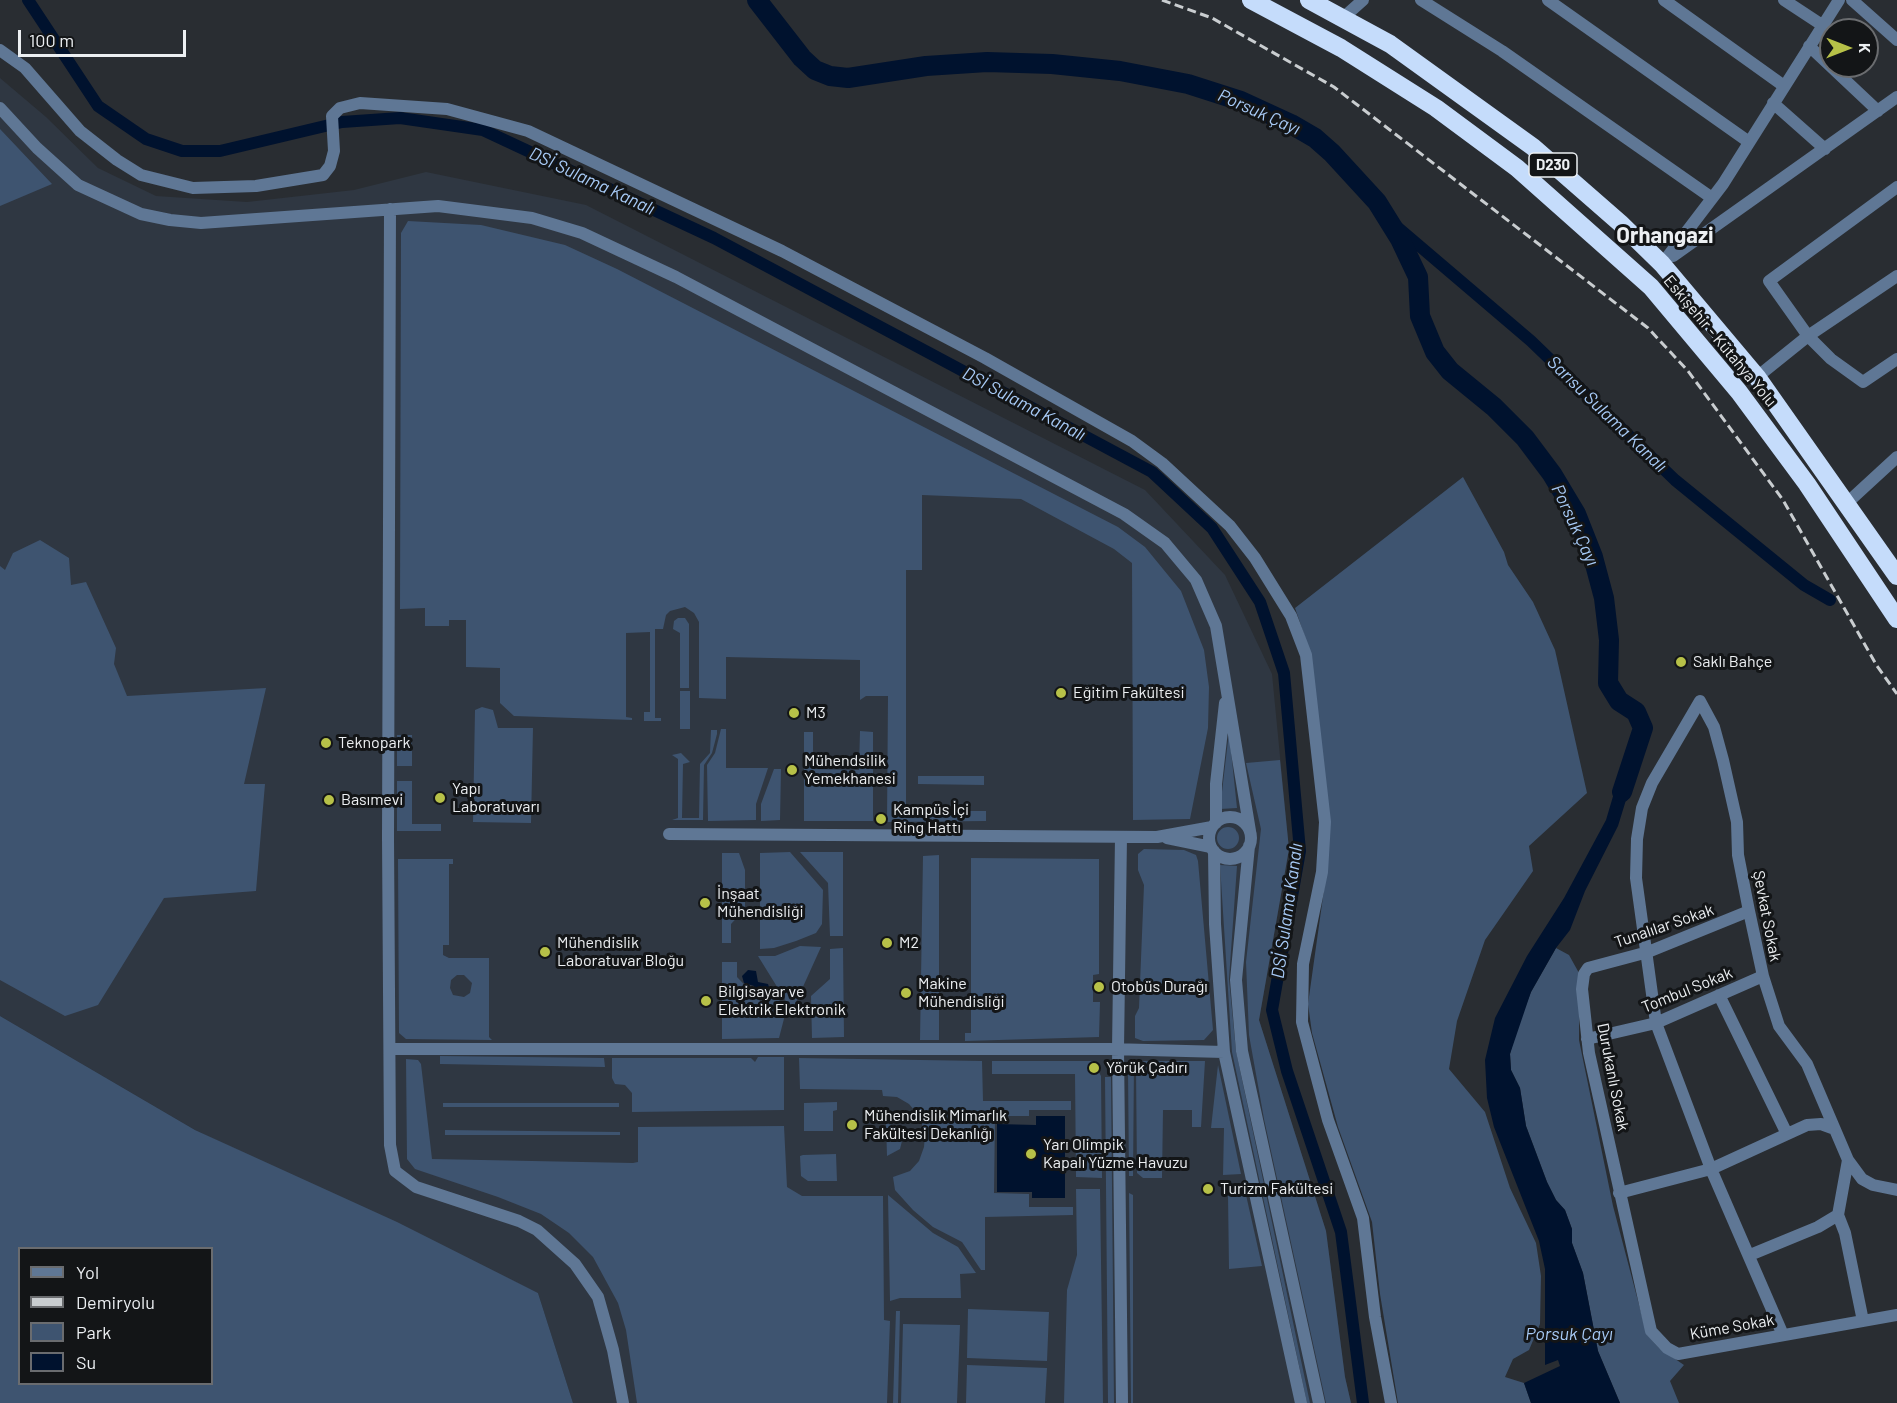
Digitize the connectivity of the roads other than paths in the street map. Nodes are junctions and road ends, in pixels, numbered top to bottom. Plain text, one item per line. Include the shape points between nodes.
1 (1251, 0) edge
2 (1309, 0) edge
3 (1421, 0) edge
4 (1548, 0) edge
5 (1664, 0) edge
6 (1784, 0) edge
7 (1839, 0) edge
8 (1852, 0) edge
9 (1352, 6) edge
10 (1827, 18) edge
11 (1819, 23) edge
12 (1819, 30) edge
13 (1897, 40) edge
14 (1809, 46) junction
15 (0, 50) edge
16 (1784, 86) junction
17 (1897, 97) edge
18 (1773, 103) junction
19 (0, 108) edge
20 (1878, 111) junction
21 (1749, 142) junction
22 (1825, 149) junction
23 (1897, 188) edge
24 (1712, 198) junction
25 (390, 209) junction
26 (1662, 264) junction
27 (1897, 276) edge
28 (1808, 336) junction
29 (1897, 359) edge
30 (1757, 377) junction
31 (1739, 392) junction
32 (1897, 458) edge
33 (1847, 503) junction
34 (1895, 568) edge
35 (1897, 620) edge
36 (1227, 684) junction
37 (1214, 825) junction
38 (1250, 831) junction
39 (669, 834) dead end
40 (1121, 837) junction
41 (1157, 837) junction
42 (1249, 846) junction
43 (1213, 849) junction
44 (1749, 911) junction
45 (1648, 952) junction
46 (1588, 968) joint
47 (1762, 976) junction
48 (1719, 995) junction
49 (1656, 1023) junction
50 (1587, 1039) junction
51 (390, 1049) junction
52 (1118, 1049) junction
53 (1224, 1052) junction
54 (1832, 1128) junction
55 (1786, 1132) junction
56 (1848, 1160) junction
57 (1711, 1168) junction
58 (1897, 1190) edge
59 (1619, 1193) junction
60 (1838, 1215) junction
61 (1750, 1255) junction
62 (1897, 1315) edge
63 (1863, 1321) junction
64 (1783, 1335) junction
65 (622, 1403) edge
66 (1122, 1403) edge
67 (1300, 1403) edge
68 (1319, 1403) edge
69 (1391, 1403) edge

1 - 31 highway, Eskişehir - Kütahya Yolu / D230 via 1341,48 1427,102 1517,168 1651,287
2 - 9 highway, Eskişehir - Kütahya Yolu / D230
3 - 24 street via 1502,51
4 - 21 street
5 - 16 street
6 - 11 street
7 - 10 street
8 - 13 street
9 - 26 highway, Eskişehir - Kütahya Yolu / D230 via 1390,44 1533,147
12 - 14 street
14 - 16 street
14 - 20 street
15 - 69 street via 25,68 80,131 141,175 192,188 256,186 322,175 330,166 334,150 332,116 340,108 360,103 447,109 528,131 782,251 985,358 1131,441 1162,463 1230,526 1291,616 1306,656 1324,822 1322,872 1304,964 1302,1022 1328,1120 1363,1218
16 - 18 street
17 - 20 street
18 - 21 street
18 - 22 street
19 - 25 street via 78,185 141,214 201,223
20 - 22 street
21 - 24 street
22 - 26 street
23 - 28 street via 1769,281
24 - 26 street
25 - 36 street via 438,206 487,211 532,218 582,233 676,278 1124,514 1165,543 1196,580 1216,626
25 - 51 street
26 - 30 highway, Eskişehir - Kütahya Yolu / D230
27 - 28 street
28 - 29 street via 1863,382
28 - 30 street
30 - 31 highway
30 - 33 highway, Eskişehir - Kütahya Yolu / D230
31 - 35 highway, Eskişehir - Kütahya Yolu / D230 via 1807,484
32 - 33 street
33 - 34 highway, Eskişehir - Kütahya Yolu / D230
36 - 37 street
36 - 38 street
37 - 38 street via 1225,818 1235,818
37 - 41 street
37 - 43 street via 1209,837
38 - 42 street
39 - 40 street
40 - 41 street
40 - 52 street
41 - 43 street
42 - 43 street via 1233,858 1223,857
42 - 68 street via 1236,980 1242,1051
43 - 53 street
44 - 45 street, Tunalılar Sokak
44 - 45 street, Şevkat Sokak via 1738,855 1737,822 1723,760 1714,728 1700,701 1652,783 1642,808 1636,878
44 - 47 street, Şevkat Sokak
45 - 46 street, Tunalılar Sokak
45 - 49 street
46 - 50 street, Durukanlı Sokak via 1582,988
47 - 48 street, Tombul Sokak
47 - 54 street, Şevkat Sokak via 1779,1026 1807,1064
48 - 49 street, Tombul Sokak
48 - 55 street
49 - 50 street, Tombul Sokak
49 - 57 street
50 - 59 street, Durukanlı Sokak
51 - 52 street
51 - 65 street via 390,1144 395,1171 416,1186 537,1230 575,1264 598,1297
52 - 53 street
52 - 66 street
53 - 67 street
54 - 55 street via 1808,1125
54 - 56 street, Şevkat Sokak
55 - 57 street
56 - 58 street, Şevkat Sokak via 1862,1179
56 - 60 street
57 - 59 street
57 - 61 street
59 - 64 street, Küme Sokak via 1651,1331 1667,1348 1678,1354
60 - 61 street
60 - 63 street
61 - 64 street
62 - 63 street, Küme Sokak
63 - 64 street, Küme Sokak

